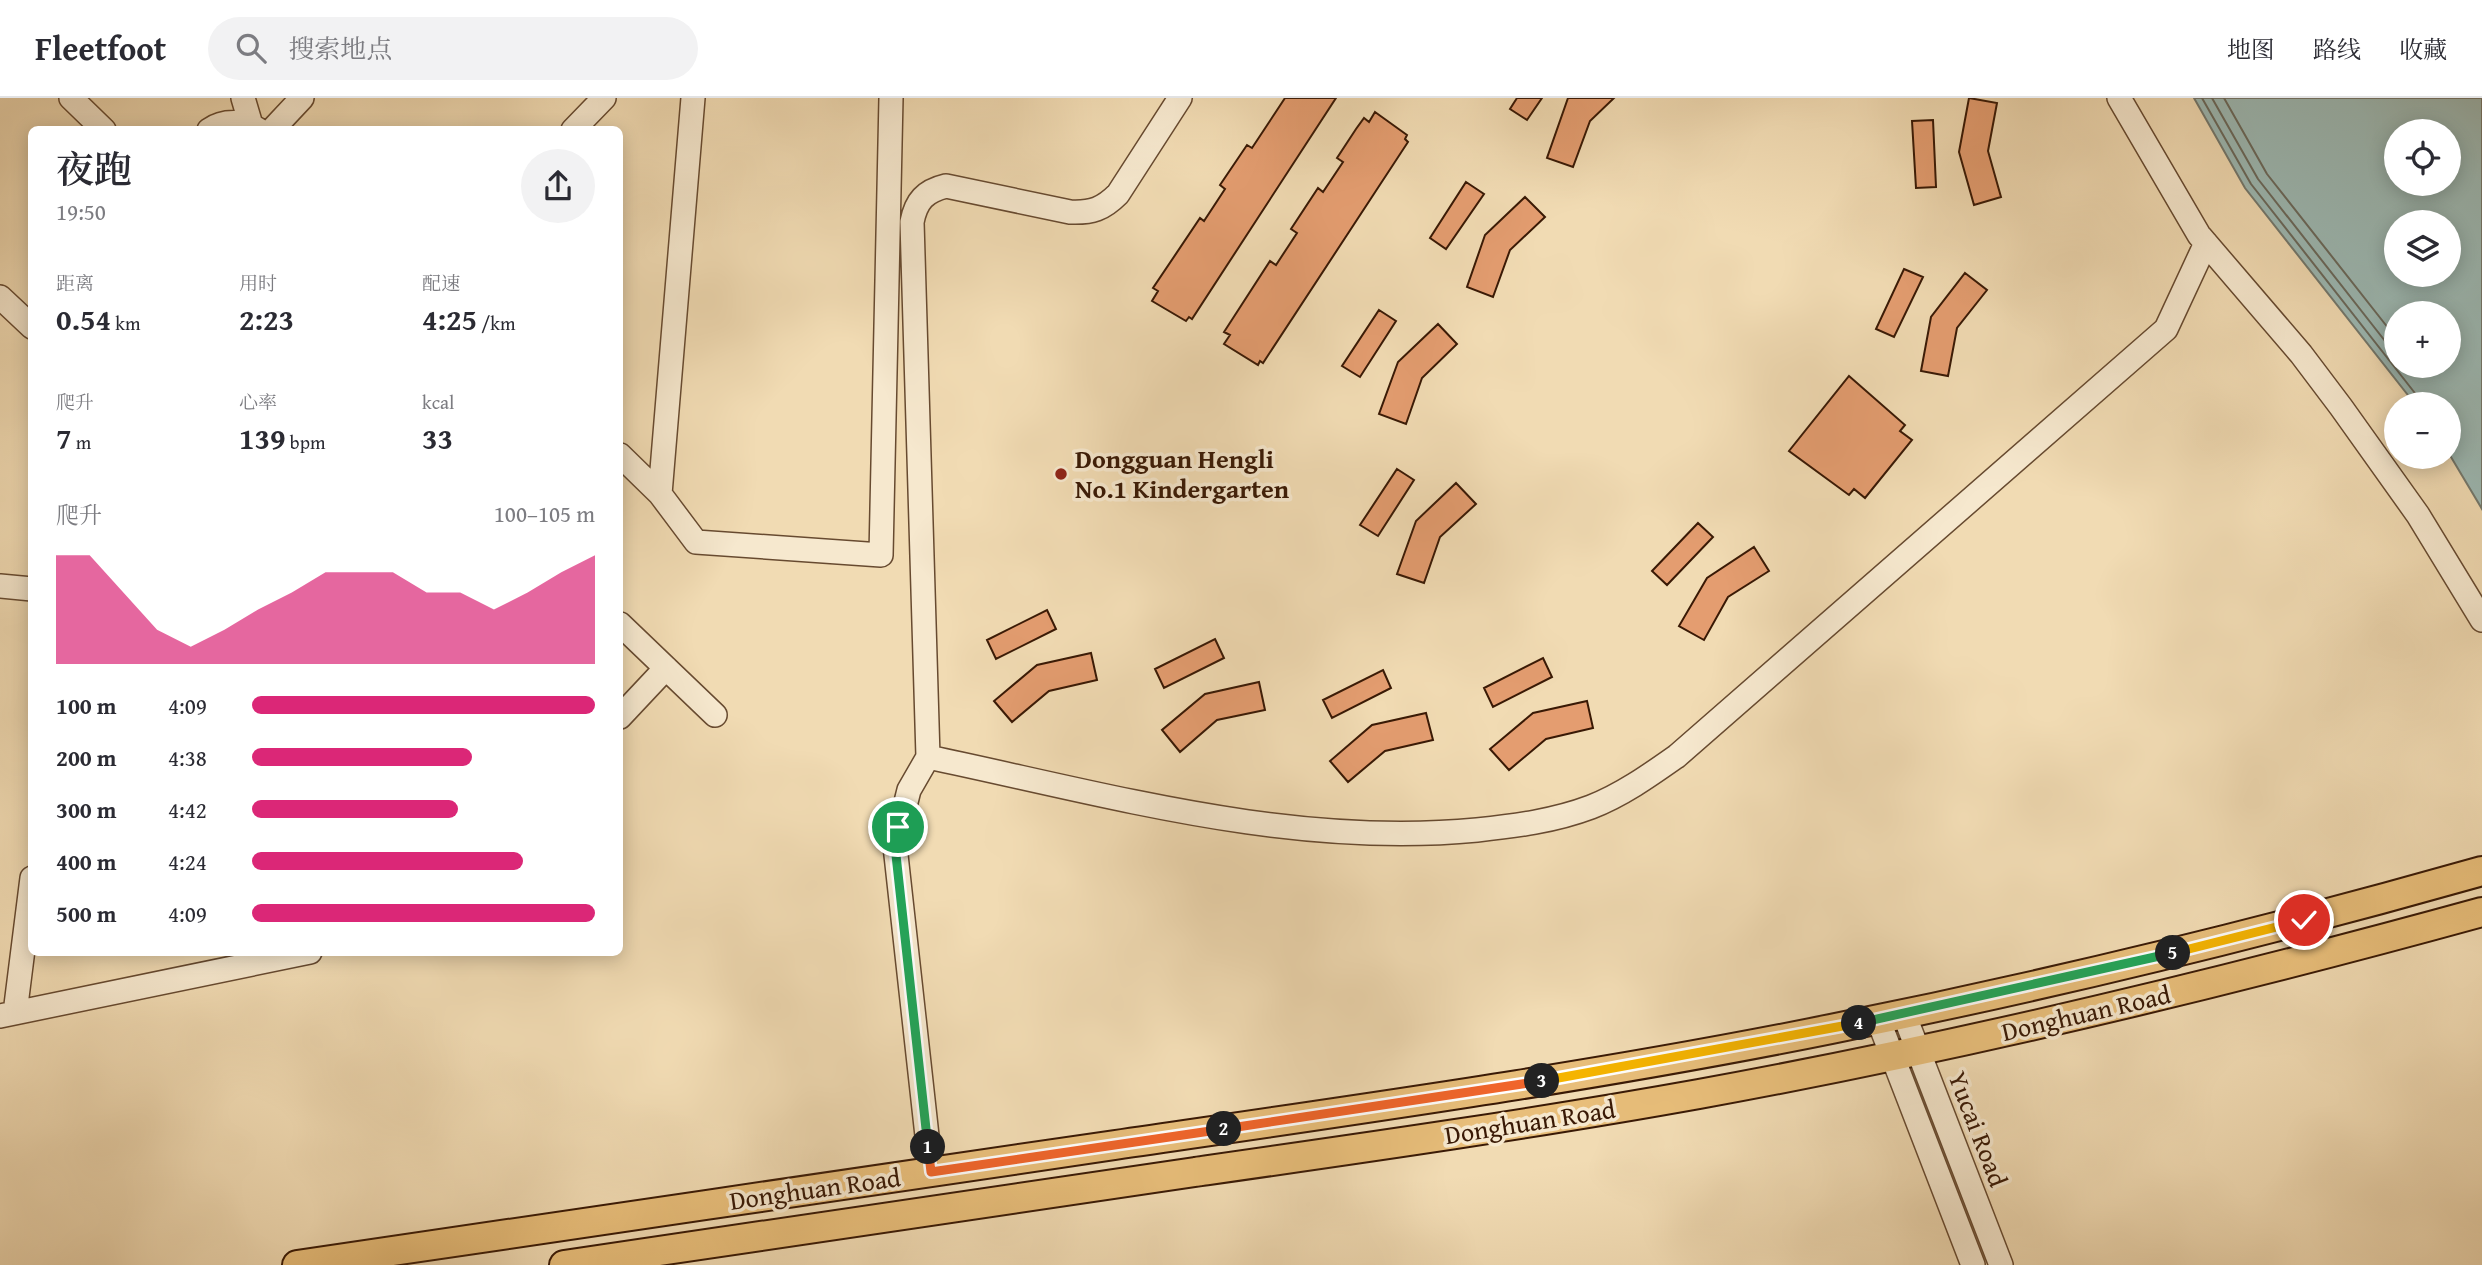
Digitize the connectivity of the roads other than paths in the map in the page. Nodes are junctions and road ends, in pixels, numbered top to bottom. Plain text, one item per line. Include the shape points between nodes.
1 (71, 98) edge
2 (243, 98) edge
3 (302, 98) edge
4 (604, 98) edge
5 (693, 98) edge
6 (891, 98) edge
7 (1180, 98) edge
8 (2119, 98) edge
9 (100, 126) edge
10 (221, 126) edge
11 (252, 126) edge
12 (260, 126) edge
13 (264, 126) edge
14 (577, 126) edge
15 (2206, 243) junction
16 (0, 297) edge
17 (28, 323) edge
18 (623, 458) edge
19 (660, 494) junction
20 (0, 586) edge
21 (28, 590) edge
22 (2482, 620) edge
23 (623, 627) edge
24 (666, 668) junction
25 (623, 714) edge
26 (715, 715) dead end
27 (928, 757) junction
28 (2482, 872) edge
29 (28, 900) edge
30 (2482, 912) edge
31 (272, 956) edge
32 (215, 962) edge
33 (7, 1014) edge
34 (1891, 1017) junction
35 (1905, 1053) junction
36 (931, 1172) junction
37 (297, 1265) edge
38 (565, 1265) edge
39 (1973, 1265) edge
40 (2001, 1265) edge

1 - 9 street
2 - 12 street
3 - 13 street
4 - 14 street
5 - 19 street
6 - 19 street via 881,555 696,542
7 - 27 street via 1105,207 1088,213 1070,212 946,186 933,189 915,208
8 - 15 street
10 - 11 street via 233,122
15 - 22 street via 2341,407 2418,515
15 - 27 street via 2166,329 1677,756 1636,785 1591,807 1543,822 1450,832 1318,832 1231,820
16 - 17 street
18 - 19 street
20 - 21 street
23 - 24 street
24 - 25 street
24 - 26 street
27 - 36 street via 906,799 895,846
28 - 34 main road, Donghuan Road via 2237,938
29 - 33 street
30 - 35 main road, Donghuan Road via 2233,978
31 - 32 street
32 - 33 street
34 - 35 street, Yucai Road
34 - 36 main road, Donghuan Road via 1543,1081
35 - 38 main road, Donghuan Road via 1535,1121
35 - 39 street, Yucai Road
35 - 40 street, Yucai Road
36 - 37 main road, Donghuan Road

